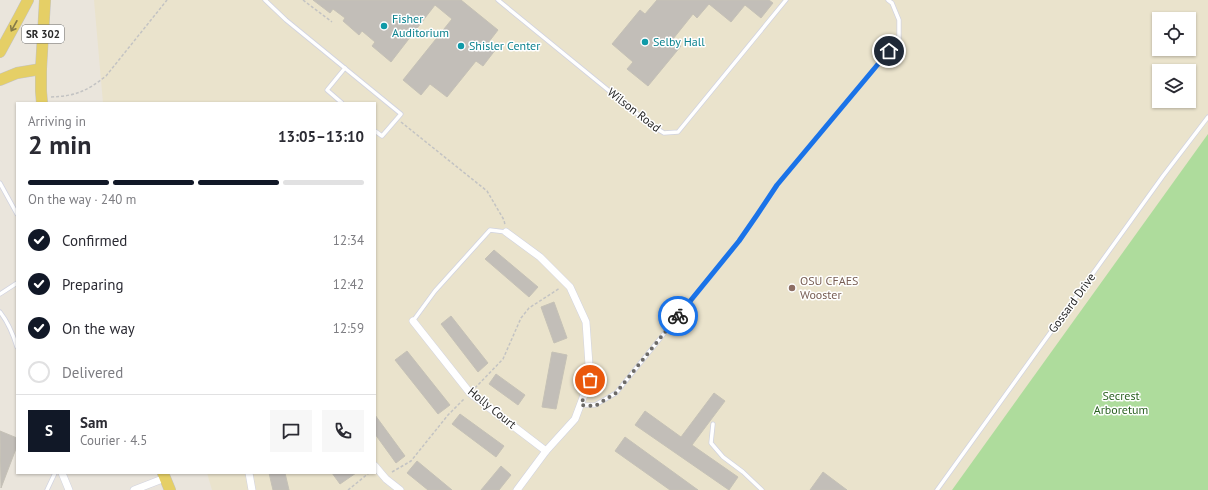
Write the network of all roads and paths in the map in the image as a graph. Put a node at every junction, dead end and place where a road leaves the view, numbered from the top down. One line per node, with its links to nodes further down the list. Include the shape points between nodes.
1 (28, 0): 10 (main road, one-way to 10)
2 (45, 0): 12 (main road, SR 302)
3 (167, 0): 14 (path, via 100,81 80,93)
4 (266, 0): 11 (lane, via 286,20)
5 (303, 0): 9 (path)
6 (498, 0): 7 (lane, Wilson Road, via 664,133 678,132)
7 (786, 0)
8 (888, 0): 29 (lane, via 899,20 899,39 777,185 739,241 616,393 595,406)
9 (332, 22)
10 (0, 52)
11 (345, 68): 15 (lane, via 326,90); 17 (lane, via 401,114)
12 (41, 69): 13 (main road, via 17,73); 14 (main road)
13 (0, 80)
14 (42, 100)
15 (341, 102)
16 (1208, 117): 45 (lane, Gossard Drive, via 1162,176)
17 (397, 118): 18 (lane, via 382,136); 21 (path, via 487,191 504,220)
18 (376, 132)
19 (0, 183): 20 (lane)
20 (16, 212)
21 (506, 232): 25 (lane, via 490,230 435,291); 29 (street, via 540,257 570,287 586,322 590,380)
22 (16, 284): 23 (lane)
23 (0, 294)
24 (0, 312): 27 (lane)
25 (413, 321): 31 (street, Holly Court, via 470,393)
26 (16, 329): 27 (lane)
27 (12, 331): 28 (lane)
28 (16, 345)
29 (581, 405): 31 (street, via 575,419)
30 (713, 424): 44 (lane, via 711,443 723,457)
31 (546, 451): 43 (street)
32 (376, 467): 42 (street)
33 (55, 474): 37 (lane)
34 (62, 474): 38 (street)
35 (249, 474): 41 (street)
36 (164, 475): 39 (street); 40 (main road)
37 (47, 490)
38 (69, 490)
39 (134, 490)
40 (170, 490)
41 (252, 490)
42 (400, 490)
43 (518, 490)
44 (762, 490)
45 (937, 490)

